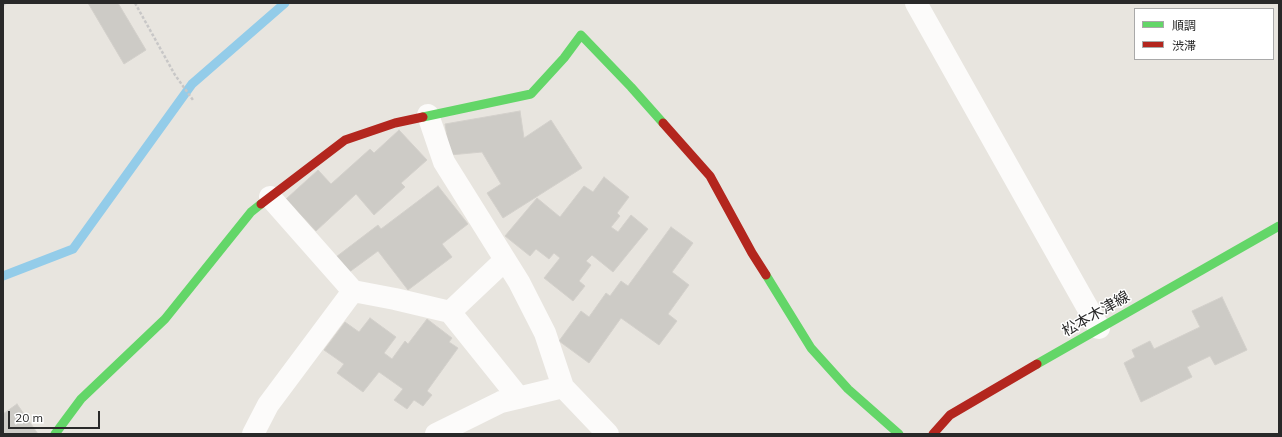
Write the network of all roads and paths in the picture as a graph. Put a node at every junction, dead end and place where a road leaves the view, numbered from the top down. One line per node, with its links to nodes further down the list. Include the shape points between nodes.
1 (135, 3): 3 (path, via 175,75)
2 (916, 3): 10 (street)
3 (193, 100)
4 (428, 115): 5 (street, via 345,140); 7 (street, via 444,162); 17 (street, via 531,94 581,35 710,176 752,253 811,348 848,389)
5 (270, 197): 8 (street); 13 (street, via 251,212 166,319 81,399)
6 (1279, 226): 10 (street, 松本木津線)
7 (505, 260): 9 (street); 11 (street, via 545,333)
8 (353, 291): 9 (street); 14 (street, via 268,405)
9 (450, 312): 12 (street)
10 (1099, 328): 18 (street, 松本木津線, via 950,415)
11 (563, 387): 12 (street); 16 (street)
12 (519, 398): 15 (street, via 501,402)
13 (55, 434)
14 (253, 434)
15 (436, 434)
16 (608, 434)
17 (899, 434)
18 (933, 434)

